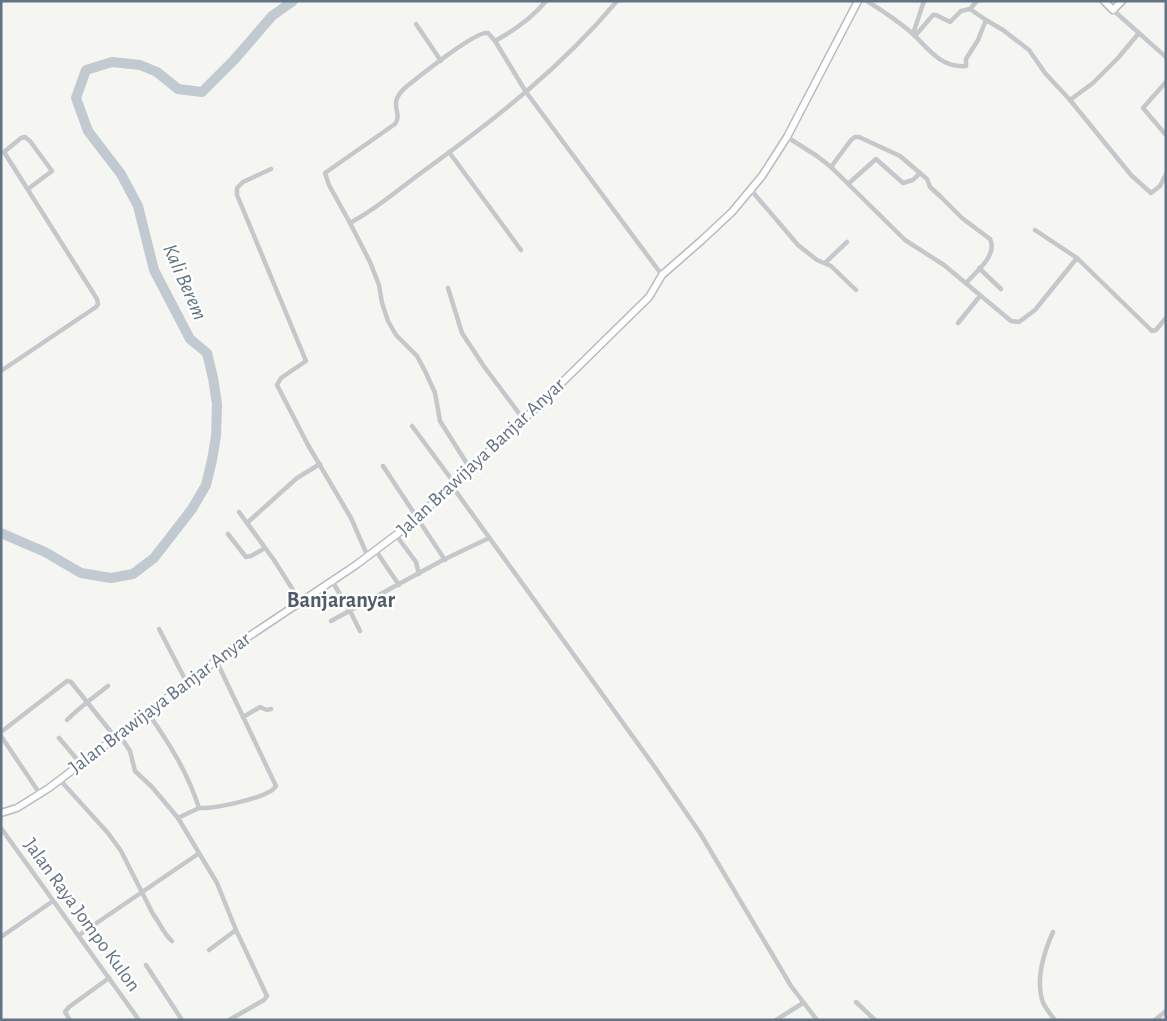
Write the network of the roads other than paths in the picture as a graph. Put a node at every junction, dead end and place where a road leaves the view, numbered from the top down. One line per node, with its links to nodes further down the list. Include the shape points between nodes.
1 (546, 1): 15 (street, via 533,16)
2 (617, 1): 19 (street, via 582,41)
3 (858, 1): 22 (street, Jalan Brawijaya Banjar Anyar)
4 (868, 1): 14 (street)
5 (924, 1): 14 (street)
6 (977, 1): 9 (street)
7 (1104, 1): 10 (street)
8 (1122, 1): 10 (street)
9 (970, 9): 11 (street); 14 (street, via 961,11 950,22 935,14)
10 (1113, 10): 13 (street)
11 (986, 20): 14 (street, via 966,59 966,66 944,62); 20 (street, via 1029,50)
12 (416, 24): 17 (street)
13 (1139, 33): 16 (street); 20 (street, via 1093,83)
14 (914, 35)
15 (495, 40): 17 (street, via 482,32); 19 (street)
16 (1166, 57)
17 (441, 60): 32 (street, via 398,94 395,100 398,120 395,124 325,174)
18 (1166, 82): 21 (street, via 1143,108)
19 (526, 92): 23 (street); 39 (street)
20 (1070, 100): 28 (street, via 1146,190 1155,191)
21 (1166, 136)
22 (787, 137): 25 (street); 31 (street, Jalan Brawijaya Banjar Anyar)
23 (449, 152): 32 (street); 35 (street)
24 (3, 153): 30 (street); 30 (street, via 25,137 52,170)
25 (830, 167): 27 (street, via 851,140 859,137 893,151); 29 (street)
26 (270, 169): 50 (street, via 243,182 237,192 306,361 281,378 277,385)
27 (920, 173): 29 (street, via 913,180 903,182 876,159); 38 (street, via 962,218 990,239 992,247 987,260)
28 (1166, 174)
29 (848, 184): 40 (street, via 905,240 944,264)
30 (28, 189): 47 (street, via 98,304)
31 (751, 190): 37 (street, via 798,245); 39 (street, Jalan Brawijaya Banjar Anyar, via 738,206)
32 (350, 224): 52 (street, via 379,285 388,321 396,335 417,356 435,393 440,422)
33 (1035, 230): 36 (street)
34 (848, 242): 37 (street)
35 (521, 250)
36 (1077, 258): 44 (street, via 1036,310 1019,322 1011,321); 45 (street, via 1152,331)
37 (825, 263): 43 (street)
38 (979, 268): 40 (street); 42 (street)
39 (662, 275): 48 (street, Jalan Brawijaya Banjar Anyar, via 649,298)
40 (966, 283): 44 (street)
41 (448, 288): 48 (street, via 462,333)
42 (1001, 289)
43 (856, 290)
44 (980, 296): 46 (street)
45 (1165, 319)
46 (958, 323)
47 (1, 371)
48 (524, 420): 52 (street, Jalan Brawijaya Banjar Anyar)
49 (412, 426): 53 (street)
50 (320, 464): 56 (street, via 297,478); 62 (street, via 351,518)
51 (383, 466): 55 (street)
52 (471, 470): 53 (street, Jalan Brawijaya Banjar Anyar)
53 (454, 485): 55 (street, Jalan Brawijaya Banjar Anyar); 59 (street)
54 (239, 512): 56 (street)
55 (416, 519): 58 (street, Jalan Brawijaya Banjar Anyar); 63 (street)
56 (247, 523): 60 (street)
57 (228, 534): 60 (street, via 246,557)
58 (396, 535): 61 (street, Jalan Brawijaya Banjar Anyar); 64 (street, via 416,562)
59 (490, 538): 63 (street); 102 (street, via 700,833)
60 (265, 548): 67 (street)
61 (376, 551): 62 (street, Jalan Brawijaya Banjar Anyar); 66 (street)
62 (368, 557): 65 (street, Jalan Brawijaya Banjar Anyar)
63 (445, 560): 64 (street)
64 (419, 574): 66 (street)
65 (332, 581): 67 (street, Jalan Brawijaya Banjar Anyar); 68 (street)
66 (398, 585): 68 (street)
67 (300, 601): 72 (street, Jalan Brawijaya Banjar Anyar)
68 (350, 611): 69 (street); 71 (street)
69 (331, 621)
70 (159, 629): 73 (street)
71 (360, 632)
72 (216, 660): 73 (street, Jalan Brawijaya Banjar Anyar); 78 (street)
73 (187, 683): 77 (street, Jalan Brawijaya Banjar Anyar)
74 (108, 686): 75 (street)
75 (88, 702): 79 (street); 80 (street, via 67,681); 81 (street)
76 (270, 709): 78 (street, via 260,707)
77 (148, 712): 81 (street, Jalan Brawijaya Banjar Anyar); 86 (street, via 184,770)
78 (243, 716): 86 (street, via 275,783 275,790 234,804)
79 (67, 720)
80 (1, 734): 85 (street)
81 (117, 735): 83 (street, Jalan Brawijaya Banjar Anyar); 88 (street, via 130,751 135,771)
82 (59, 738): 83 (street)
83 (81, 764): 84 (street, Jalan Brawijaya Banjar Anyar)
84 (60, 780): 85 (street, Jalan Brawijaya Banjar Anyar); 91 (street, via 108,833)
85 (40, 794): 87 (street, Jalan Brawijaya Banjar Anyar, via 17,808)
86 (198, 808): 88 (street)
87 (1, 813)
88 (178, 818): 90 (street)
89 (1, 828): 92 (street, Jalan Raya Jompo Kulon)
90 (198, 854): 91 (street); 93 (street, via 217,883)
91 (142, 892): 95 (street); 97 (street)
92 (53, 901): 95 (street, Jalan Raya Jompo Kulon); 96 (street)
93 (236, 930): 98 (street); 107 (street, via 267,996)
94 (1053, 932): 111 (street, via 1042,966 1041,991 1042,1001)
95 (78, 935): 100 (street, Jalan Raya Jompo Kulon)
96 (1, 937)
97 (172, 941)
98 (209, 950)
99 (146, 965): 106 (street)
100 (109, 978): 104 (street, Jalan Raya Jompo Kulon); 105 (street, via 69,1007 65,1012)
101 (856, 1002): 110 (street)
102 (803, 1003): 108 (street); 109 (street)
103 (1166, 1011): 112 (street)
104 (136, 1019)
105 (70, 1020)
106 (182, 1020)
107 (230, 1020)
108 (776, 1020)
109 (817, 1020)
110 (875, 1020)
111 (1055, 1020)
112 (1155, 1020)

